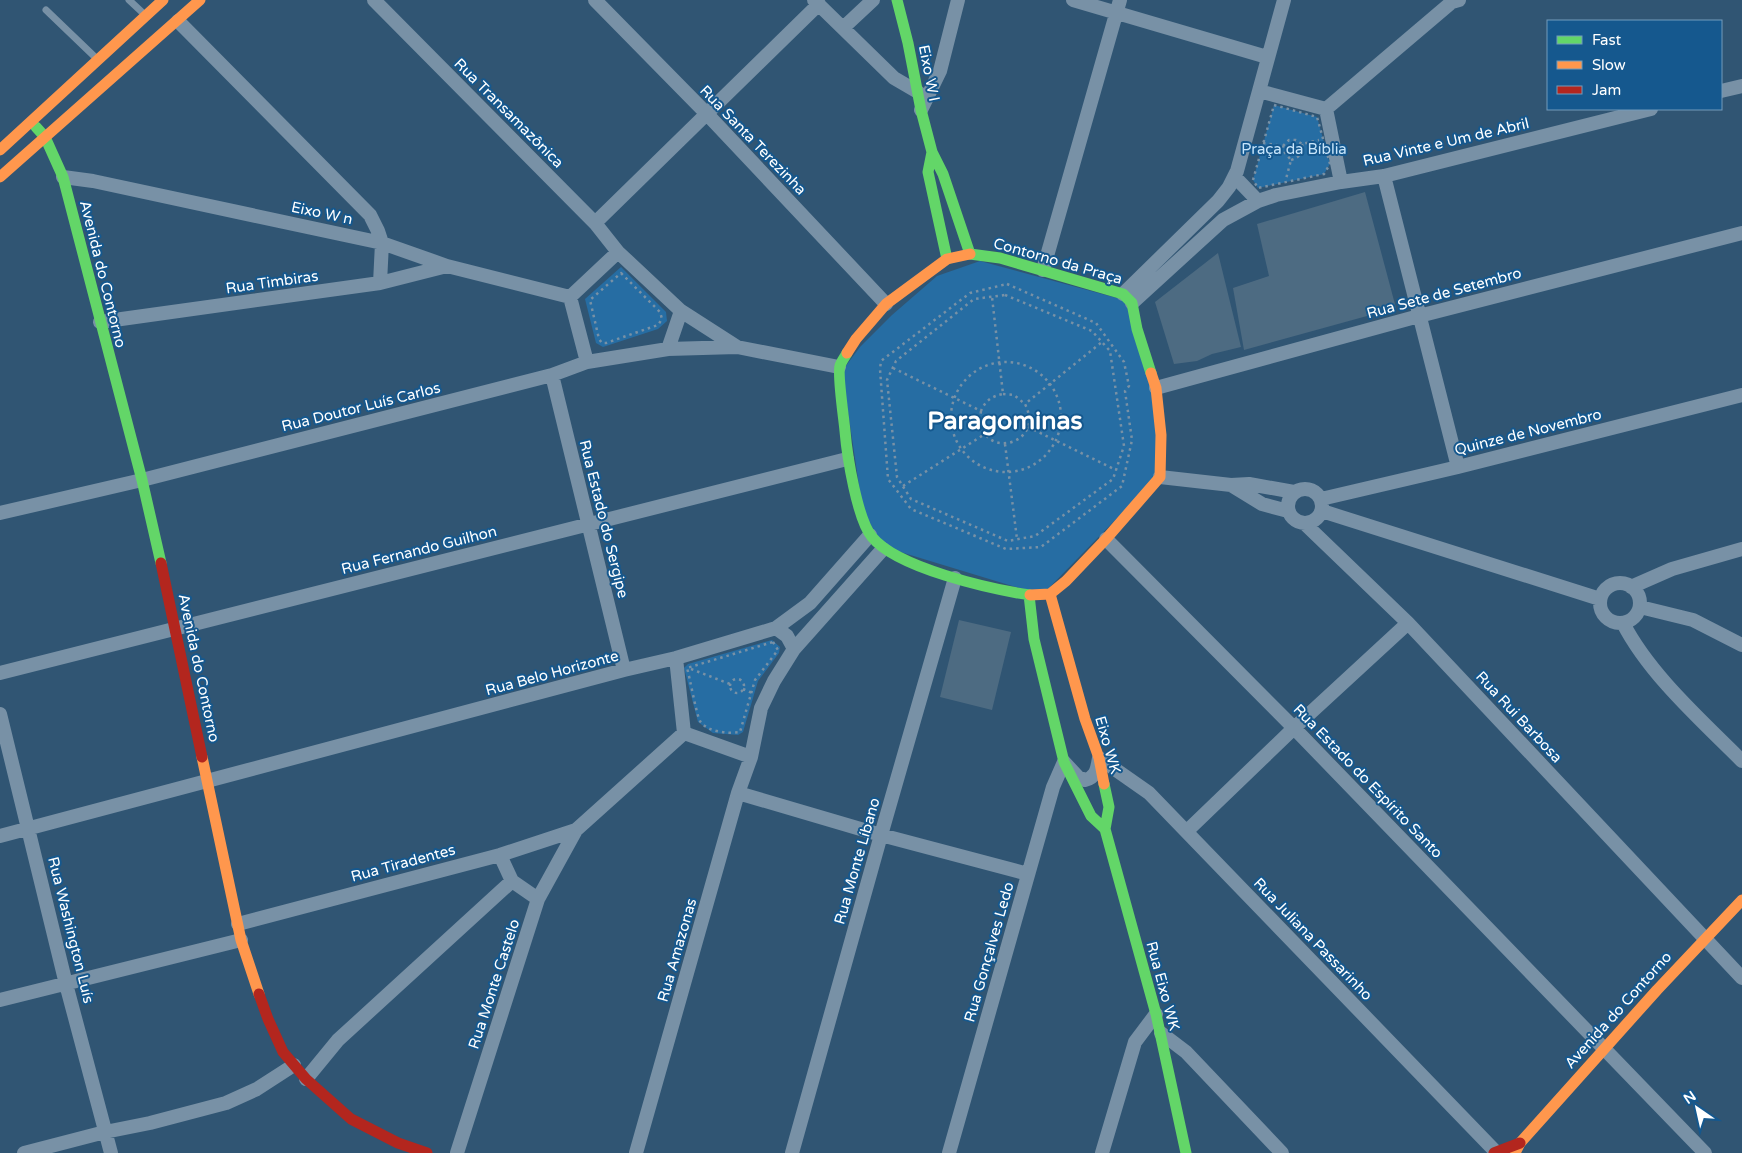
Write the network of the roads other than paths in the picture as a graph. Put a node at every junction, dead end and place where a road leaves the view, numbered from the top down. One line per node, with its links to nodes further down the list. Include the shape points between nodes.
1 (129, 0): 15 (lane)
2 (162, 0): 15 (street)
3 (200, 0): 16 (street)
4 (374, 0): 38 (street, Rua Transamazônica)
5 (594, 0): 27 (street, Rua Santa Terezinha)
6 (873, 0): 17 (street)
7 (897, 0): 23 (street, Eixo W l)
8 (958, 0): 25 (street, via 940,71)
9 (1073, 0): 13 (street)
10 (1284, 0): 18 (street)
11 (1454, 1): 24 (street)
12 (816, 2): 17 (street); 27 (street)
13 (1118, 6): 18 (street); 45 (street)
14 (46, 10): 19 (lane)
15 (146, 16): 19 (street)
16 (178, 21): 29 (street); 40 (street, via 370,215)
17 (843, 28): 23 (street, via 894,78)
18 (1268, 57): 21 (street)
19 (98, 60): 28 (street)
20 (1742, 86): 22 (street)
21 (1259, 91): 24 (street); 34 (street)
22 (1722, 91)
23 (918, 92): 25 (street, Eixo W l)
24 (1326, 108): 36 (street)
25 (921, 110): 31 (street, Eixo W l)
26 (1646, 110): 32 (street, Rua Vinte e Um de Abril)
27 (706, 113): 38 (street); 49 (street, Rua Santa Terezinha)
28 (32, 121): 29 (street, Avenida do Contorno); 30 (street)
29 (45, 137): 33 (street, Avenida do Contorno); 35 (street)
30 (0, 150)
31 (932, 152): 42 (street, Eixo W l, via 944,174); 43 (street, Eixo W l, via 929,180)
32 (1384, 176): 36 (street, Rua Vinte e Um de Abril); 51 (street)
33 (63, 177): 40 (street, Eixo W n); 52 (street, Avenida do Contorno)
34 (1235, 177): 37 (street); 48 (street, via 1218,201)
35 (0, 178)
36 (1341, 182): 37 (street, Rua Vinte e Um de Abril, via 1276,195)
37 (1258, 202): 48 (street, Rua Vinte e Um de Abril, via 1223,220)
38 (595, 223): 41 (street, Rua Transamazônica)
39 (1742, 233): 51 (street, Rua Sete de Setembro)
40 (382, 243): 44 (street, Eixo W n); 46 (street)
41 (618, 252): 47 (street); 50 (street, Rua Transamazônica)
42 (970, 254): 43 (street, Contorno da Praça); 45 (street, Contorno da Praça, via 1000,258)
43 (947, 259): 49 (street, Contorno da Praça)
44 (446, 266): 46 (street, Rua Timbiras); 47 (street, Eixo W n)
45 (1043, 270): 48 (street, Contorno da Praça)
46 (380, 283): 52 (street, Rua Timbiras)
47 (570, 297): 55 (street)
48 (1127, 298): 58 (street, Contorno da Praça)
49 (886, 304): 56 (street, Contorno da Praça, via 856,339)
50 (681, 311): 53 (street, Rua Transamazônica); 54 (street)
51 (1419, 316): 58 (street, Rua Sete de Setembro); 61 (street)
52 (100, 322): 63 (street, Avenida do Contorno)
53 (737, 347): 54 (street, Rua Doutor Luís Carlos); 56 (street)
54 (668, 348): 55 (street, Rua Doutor Luís Carlos)
55 (587, 362): 57 (street, Rua Doutor Luís Carlos)
56 (839, 367): 60 (street)
57 (552, 375): 63 (street, Rua Doutor Luís Carlos); 70 (street, Rua Estado do Sergipe)
58 (1156, 388): 62 (street, Contorno da Praça, via 1161,435)
59 (1742, 395): 61 (street, Quinze de Novembro)
60 (847, 459): 70 (street, Rua Fernando Guilhon); 71 (street)
61 (1458, 467): 66 (street, Quinze de Novembro)
62 (1160, 477): 64 (street); 72 (street)
63 (142, 480): 68 (street, Rua Doutor Luís Carlos); 83 (street, Avenida do Contorno)
64 (1231, 485): 65 (street, via 1249,484); 67 (street, via 1262,504)
65 (1294, 492): 66 (street, via 1304,488 1314,491); 67 (street, via 1288,500)
66 (1322, 505): 69 (street, via 1318,517); 79 (street)
67 (1288, 511): 69 (street, via 1294,520)
68 (0, 513)
69 (1304, 523): 81 (street, Rua Rui Barbosa)
70 (588, 525): 83 (street, Rua Fernando Guilhon); 88 (street, Rua Estado do Sergipe)
71 (870, 535): 73 (street); 84 (street, Rua Belo Horizonte, via 810,603)
72 (1106, 539): 77 (street); 91 (street, Rua Estado do Espírito Santo)
73 (883, 549): 75 (street, via 910,563); 86 (street, Rua Amazonas)
74 (1742, 549): 76 (street, via 1672,569)
75 (955, 578): 78 (street); 103 (street, Rua Monte Líbano)
76 (1631, 587): 79 (street, via 1624,584 1609,586); 80 (street, via 1637,592)
77 (1050, 594): 78 (street); 94 (street, Eixo WK)
78 (1030, 595): 96 (street, via 1034,639)
79 (1600, 599): 82 (street, via 1600,607 1608,620)
80 (1640, 607): 82 (street, via 1631,620); 85 (street, via 1693,620)
81 (1408, 623): 91 (street); 111 (street, Rua Rui Barbosa)
82 (1624, 623): 95 (street, via 1633,642 1652,666)
83 (175, 628): 89 (street, Rua Fernando Guilhon); 97 (street, Avenida do Contorno)
84 (776, 628): 86 (street, via 787,636); 87 (street, Rua Belo Horizonte)
85 (1742, 646)
86 (794, 649): 93 (street, Rua Amazonas, via 761,708)
87 (676, 658): 88 (street, Rua Belo Horizonte); 92 (street)
88 (624, 670): 97 (street, Rua Belo Horizonte)
89 (0, 673)
90 (0, 714): 99 (street, Rua Washington Luís)
91 (1294, 728): 102 (street); 118 (street, Rua Estado do Espírito Santo)
92 (684, 733): 93 (street); 101 (street)
93 (751, 757): 98 (street, Rua Amazonas)
94 (1099, 758): 96 (street, via 1096,772 1085,780); 100 (street, Eixo WK, via 1109,808); 102 (street, Rua Juliana Passarinho, via 1149,793)
95 (1742, 761)
96 (1064, 762): 100 (street, via 1091,816); 106 (street, Rua Gonçalves Ledo, via 1053,787)
97 (208, 781): 99 (street, Rua Belo Horizonte); 110 (street, Avenida do Contorno)
98 (738, 793): 103 (street); 128 (street, Rua Amazonas)
99 (29, 828): 104 (street, Rua Belo Horizonte); 114 (street, Rua Washington Luís)
100 (1105, 829): 116 (street, Rua Eixo WK)
101 (576, 830): 105 (street, Rua Tiradentes); 108 (street, Rua Monte Castelo)
102 (1187, 831): 123 (street, Rua Juliana Passarinho)
103 (881, 835): 106 (street); 129 (street, Rua Monte Líbano)
104 (0, 836)
105 (500, 855): 107 (street); 110 (street, Rua Tiradentes)
106 (1028, 874): 130 (street, Rua Gonçalves Ledo)
107 (512, 881): 108 (street); 120 (street, via 338,1040)
108 (538, 899): 127 (street, Rua Monte Castelo)
109 (1742, 900): 111 (street, Avenida do Contorno)
110 (238, 924): 112 (street, Avenida do Contorno)
111 (1704, 939): 113 (street, Rua Rui Barbosa); 118 (street, Avenida do Contorno)
112 (240, 940): 114 (street); 119 (street, Avenida do Contorno, via 268,1019 283,1052)
113 (1742, 978)
114 (66, 984): 115 (street); 121 (street, Rua Washington Luís)
115 (0, 1000)
116 (1156, 1014): 117 (street, Rua Eixo WK); 131 (street, via 1135,1042)
117 (1161, 1033): 132 (street, Rua Eixo WK); 133 (street, via 1186,1052)
118 (1604, 1049): 122 (street, Avenida do Contorno); 134 (street, Rua Estado do Espírito Santo)
119 (294, 1065): 120 (street, Avenida do Contorno); 121 (street, via 226,1103 150,1124)
120 (306, 1079): 126 (street, Avenida do Contorno, via 351,1119 398,1143)
121 (105, 1132): 124 (street); 125 (street, Rua Washington Luís)
122 (1517, 1148): 123 (street, Avenida do Contorno)
123 (1495, 1152)
124 (24, 1153)
125 (111, 1153)
126 (427, 1153)
127 (457, 1153)
128 (636, 1153)
129 (792, 1153)
130 (949, 1153)
131 (1102, 1153)
132 (1186, 1153)
133 (1282, 1153)
134 (1705, 1153)

